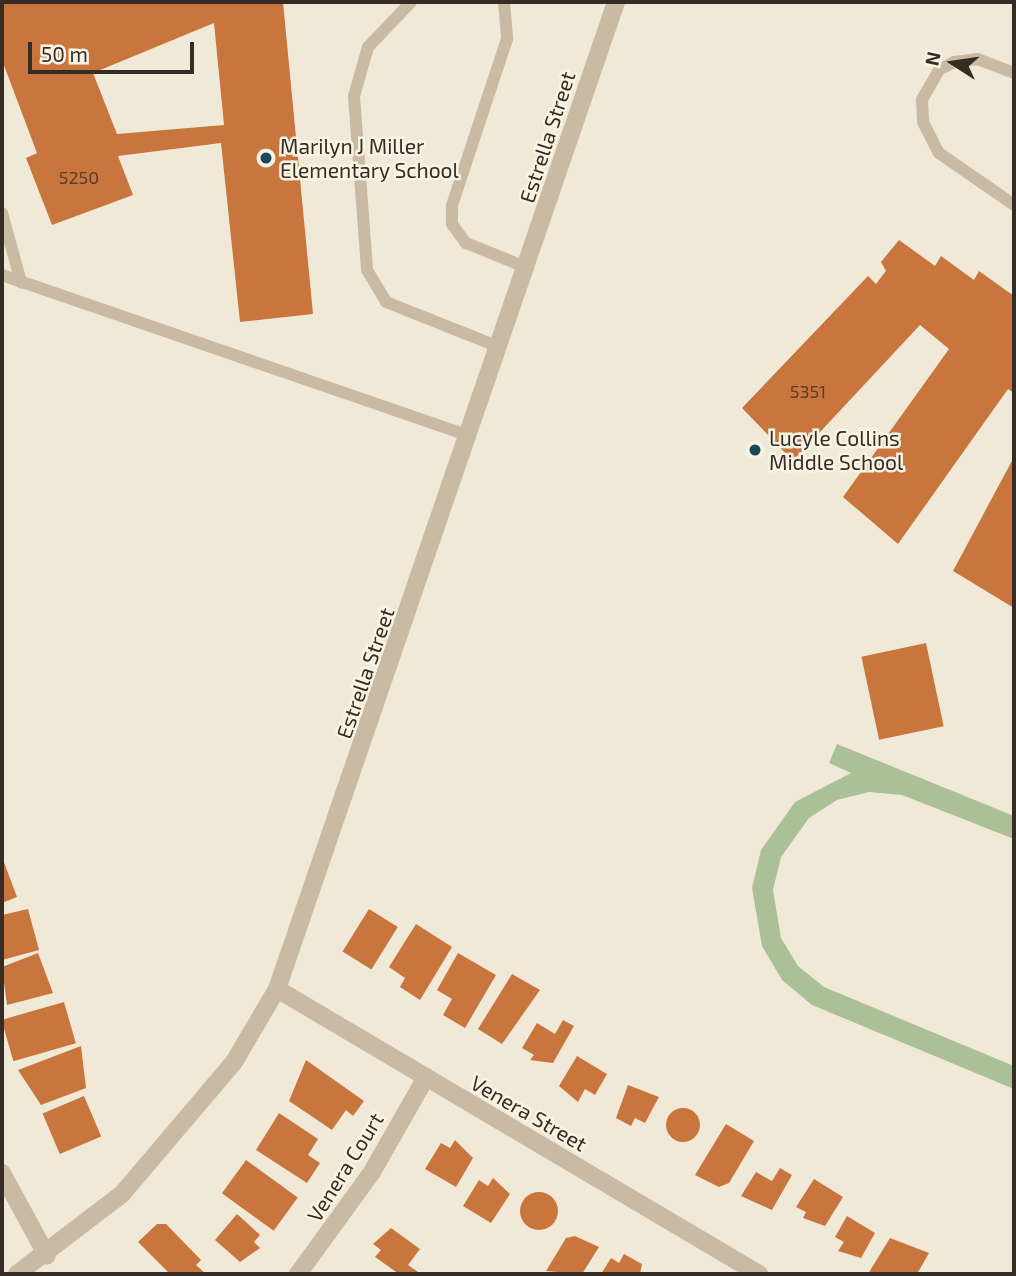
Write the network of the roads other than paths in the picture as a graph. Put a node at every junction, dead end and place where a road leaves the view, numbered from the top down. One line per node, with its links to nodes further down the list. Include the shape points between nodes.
1 (411, 2): 10 (lane, via 381,26 356,84 367,270 386,302)
2 (504, 2): 7 (lane, via 507,39 452,205 452,224 467,243)
3 (616, 2): 7 (street, Estrella Street)
4 (1014, 73): 5 (lane, via 978,59 954,61 939,70 922,100 923,122 939,153)
5 (1014, 205)
6 (2, 213): 9 (lane)
7 (527, 268): 10 (street, Estrella Street)
8 (2, 275): 9 (lane)
9 (21, 282): 11 (lane)
10 (499, 347): 11 (street, Estrella Street)
11 (470, 436): 12 (street, Estrella Street)
12 (277, 989): 13 (street, Venera Street); 15 (street, Estrella Street, via 234,1062 180,1129 122,1194)
13 (425, 1079): 17 (street, Venera Court, via 373,1172); 18 (street, Venera Street)
14 (2, 1172): 15 (street)
15 (47, 1256): 16 (street, Estrella Street)
16 (17, 1274)
17 (298, 1274)
18 (759, 1274)

